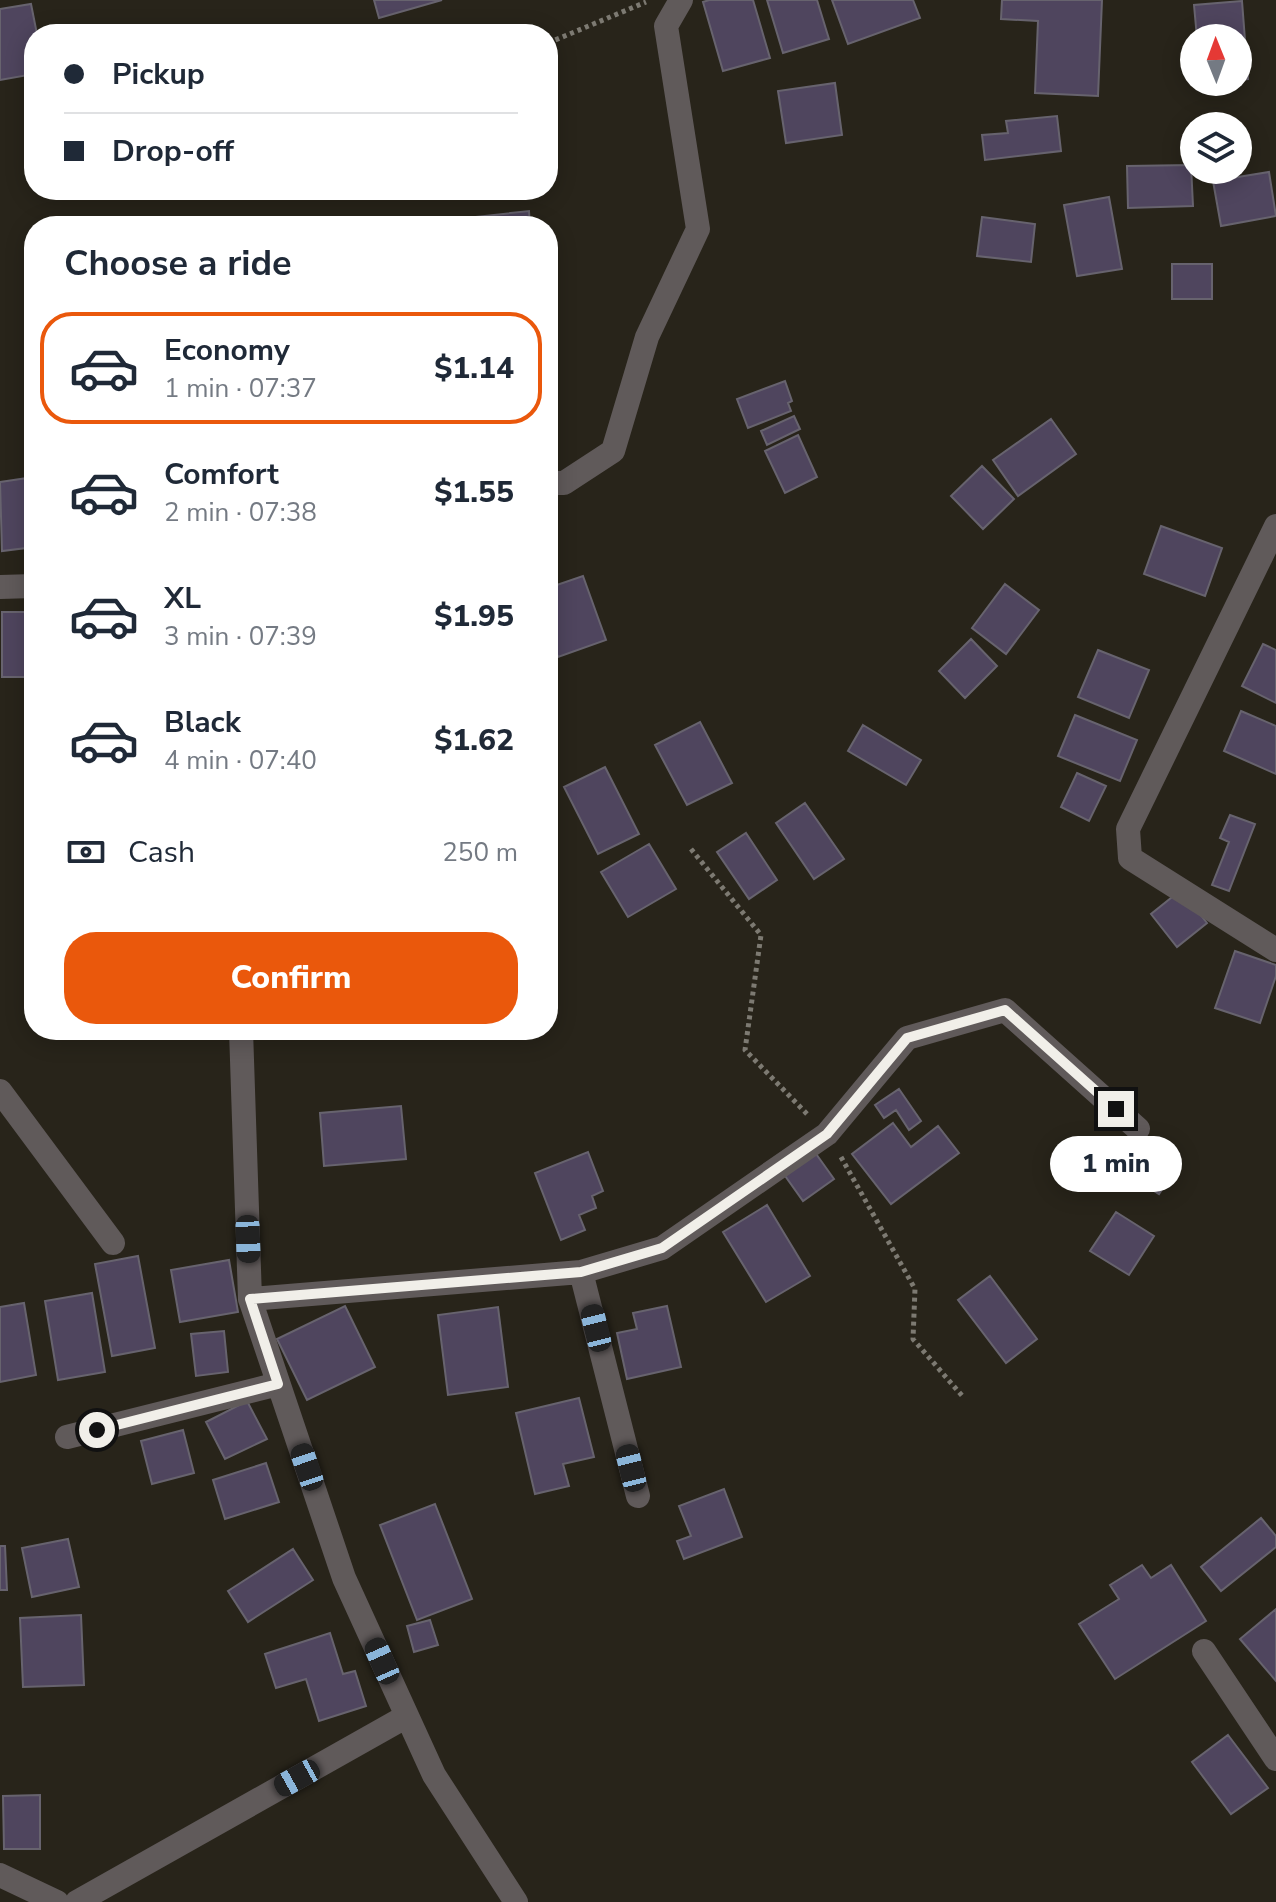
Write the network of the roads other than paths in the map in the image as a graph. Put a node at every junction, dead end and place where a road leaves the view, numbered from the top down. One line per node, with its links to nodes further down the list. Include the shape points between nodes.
1 (681, 0): 2 (street, via 666,26 698,229 647,337 613,451)
2 (558, 483)
3 (1276, 526): 6 (street, via 1128,829 1130,858)
4 (24, 586): 5 (street)
5 (0, 587)
6 (1276, 950)
7 (241, 1040): 12 (street)
8 (0, 1091): 10 (street)
9 (1138, 1129): 11 (street, via 1005,1010 907,1038 827,1134 662,1248)
10 (113, 1243)
11 (581, 1272): 12 (street); 15 (street)
12 (250, 1299): 13 (street)
13 (278, 1384): 14 (street); 17 (street, via 344,1578)
14 (67, 1437)
15 (638, 1496)
16 (1204, 1651): 18 (street)
17 (407, 1716): 21 (street); 22 (street, via 434,1775)
18 (1276, 1759)
19 (0, 1875): 20 (street)
20 (57, 1902)
21 (77, 1902)
22 (516, 1902)

